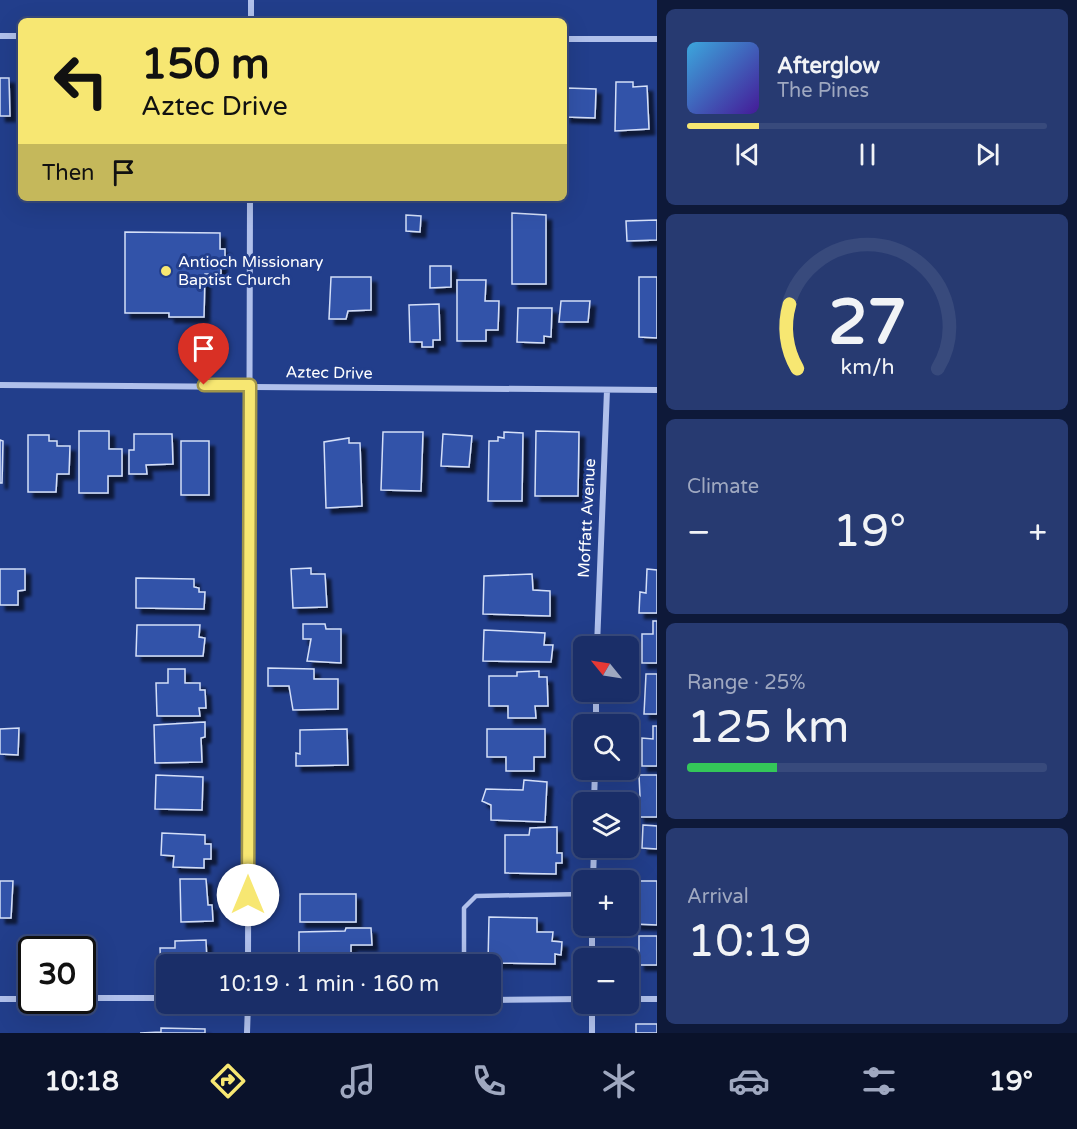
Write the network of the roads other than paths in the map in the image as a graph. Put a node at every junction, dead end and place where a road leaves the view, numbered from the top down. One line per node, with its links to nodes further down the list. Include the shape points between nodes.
1 (251, 0): 2 (street)
2 (251, 18)
3 (0, 36): 4 (street)
4 (18, 36)
5 (567, 39): 6 (street)
6 (657, 39)
7 (250, 201): 9 (street)
8 (0, 385): 9 (street, Aztec Drive)
9 (250, 385): 10 (street, Aztec Drive); 14 (street)
10 (607, 390): 11 (street, Aztec Drive); 12 (street, Moffatt Avenue)
11 (657, 390)
12 (597, 636)
13 (573, 894): 15 (lane, via 476,896 464,908)
14 (248, 954)
15 (464, 954)
16 (96, 998): 17 (street)
17 (156, 998)
18 (0, 999): 19 (street)
19 (18, 999)
20 (573, 999): 23 (street)
21 (639, 999): 22 (street)
22 (657, 999)
23 (501, 1000)
24 (248, 1014): 26 (street)
25 (592, 1014): 27 (street)
26 (248, 1033)
27 (592, 1033)

